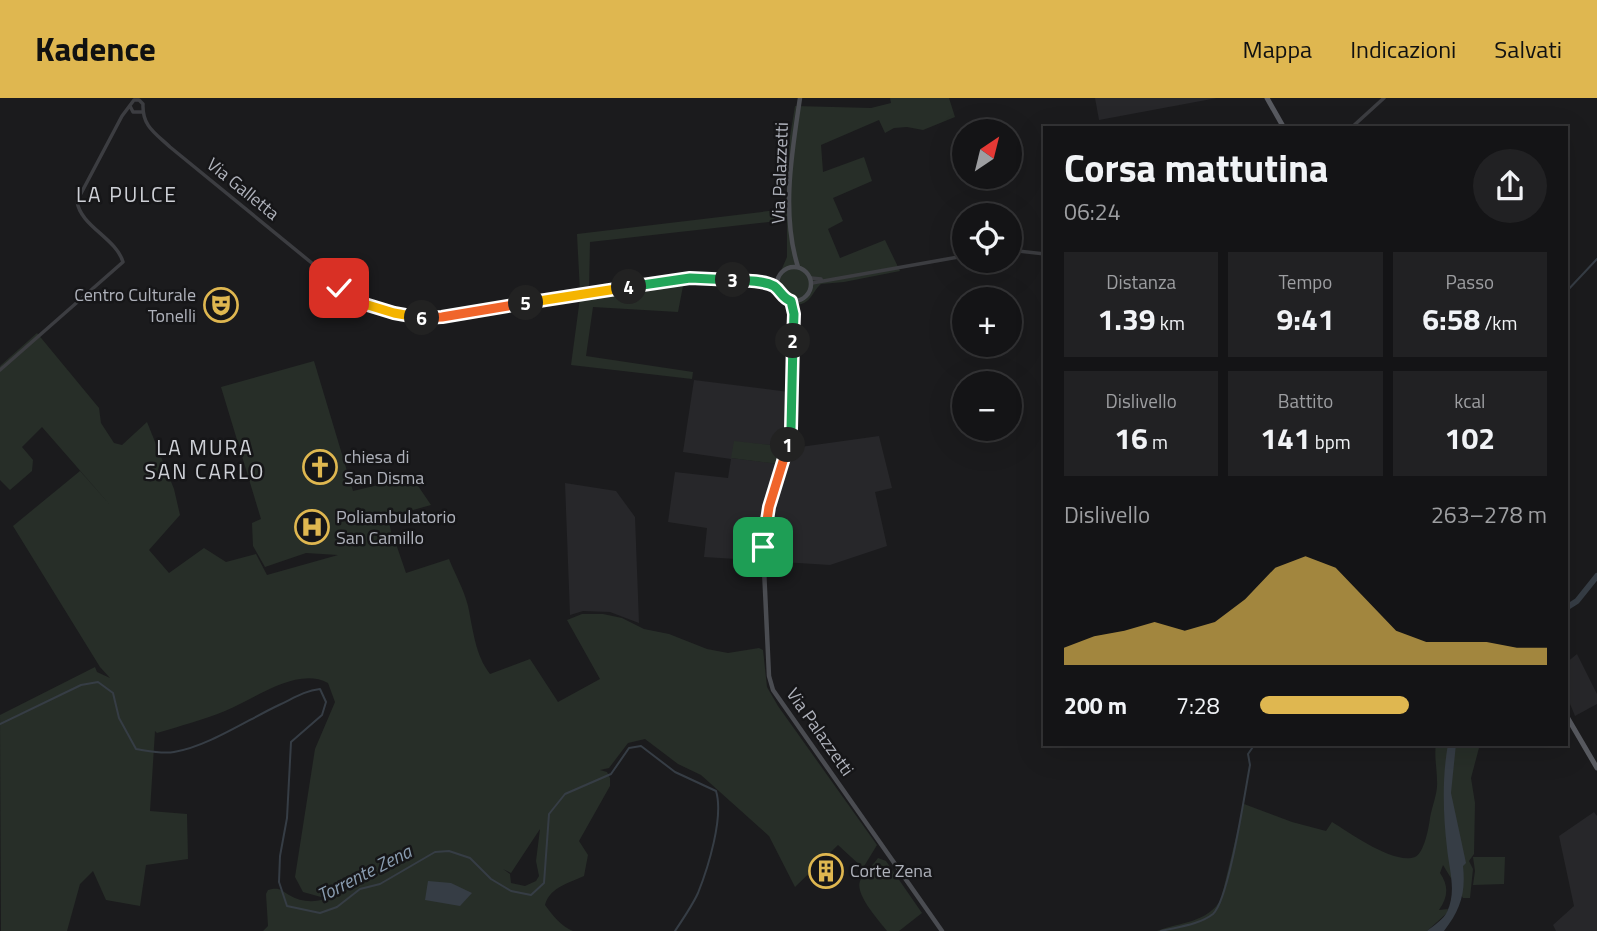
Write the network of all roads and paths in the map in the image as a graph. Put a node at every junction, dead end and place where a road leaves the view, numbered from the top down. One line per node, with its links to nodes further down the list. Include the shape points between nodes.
1 (800, 98): 11 (main road, Via Palazzetti, via 790,185)
2 (1267, 98): 9 (main road)
3 (1384, 98): 10 (street)
4 (136, 101): 5 (street); 6 (street); 7 (street)
5 (143, 110): 7 (street); 8 (street)
6 (124, 113): 7 (street); 30 (street, via 77,201 79,211 123,259 120,266)
7 (134, 113): 8 (street, Via Galletta)
8 (143, 117): 17 (street, Via Galletta, via 170,147)
9 (1283, 126)
10 (1353, 126)
11 (793, 250): 15 (main road, Via Palazzetti); 16 (main road, Via Palazzetti)
12 (1022, 251): 13 (street)
13 (1043, 254)
14 (952, 258): 18 (street)
15 (798, 267): 16 (main road); 18 (main road)
16 (787, 268): 19 (main road, Via Palazzetti)
17 (330, 278): 20 (street, Via Galletta); 23 (street, Via Galletta)
18 (811, 280): 25 (main road, Via Palazzetti, via 807,296)
19 (776, 281): 21 (street); 22 (main road)
20 (346, 284): 23 (street); 24 (street, via 357,285)
21 (768, 284): 22 (street); 28 (street, via 690,278 425,318)
22 (778, 288): 26 (main road)
23 (340, 289): 27 (street, via 343,302)
24 (361, 296): 27 (street); 28 (street)
25 (801, 300): 26 (main road); 29 (main road, Via Palazzetti)
26 (791, 301): 29 (main road, Via Palazzetti)
27 (358, 302): 28 (street)
28 (372, 306)
29 (794, 314): 33 (main road, Via Palazzetti, via 791,429 763,547 769,676 773,690)
30 (0, 370)
31 (1568, 718): 32 (main road)
32 (1597, 768)
33 (942, 931)

